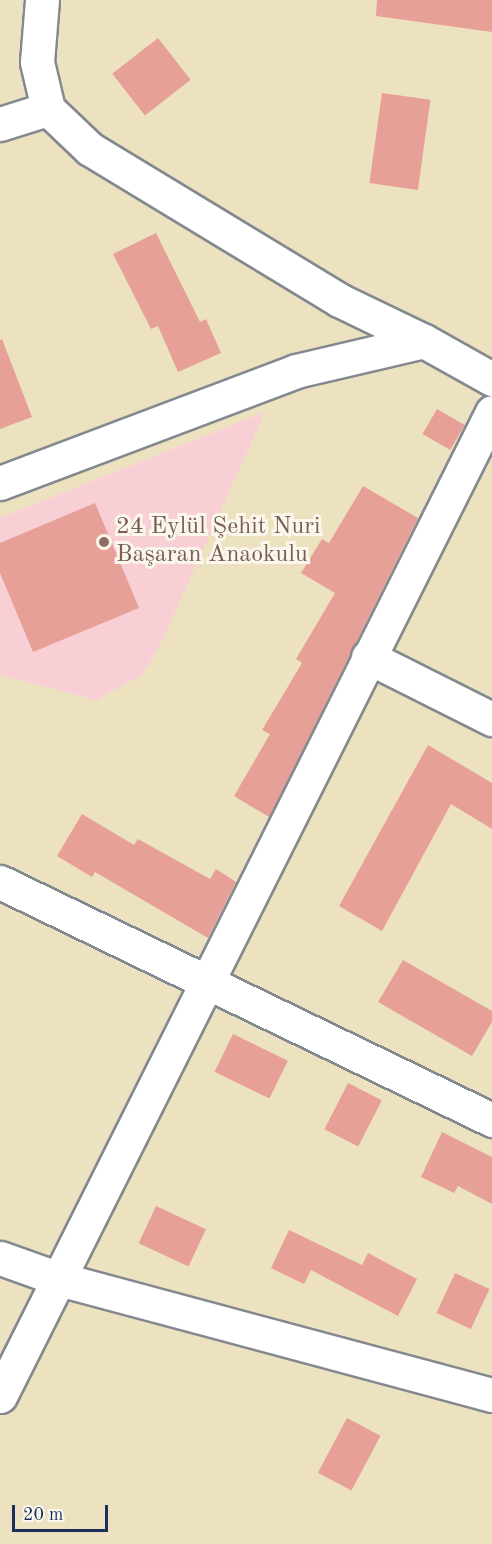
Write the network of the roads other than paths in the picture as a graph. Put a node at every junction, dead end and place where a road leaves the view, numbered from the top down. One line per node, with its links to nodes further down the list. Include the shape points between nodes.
1 (42, 0): 2 (street, via 37,62)
2 (48, 109): 3 (street); 4 (street, via 90,150 339,300)
3 (0, 124)
4 (424, 341): 5 (street); 7 (street, via 296,371)
5 (492, 380)
6 (492, 412): 8 (street)
7 (0, 483)
8 (368, 657): 9 (street); 11 (street)
9 (492, 718)
10 (0, 882): 11 (street)
11 (207, 980): 12 (street); 14 (street)
12 (492, 1120)
13 (0, 1258): 14 (street)
14 (59, 1279): 15 (street); 16 (street)
15 (492, 1395)
16 (0, 1396)

